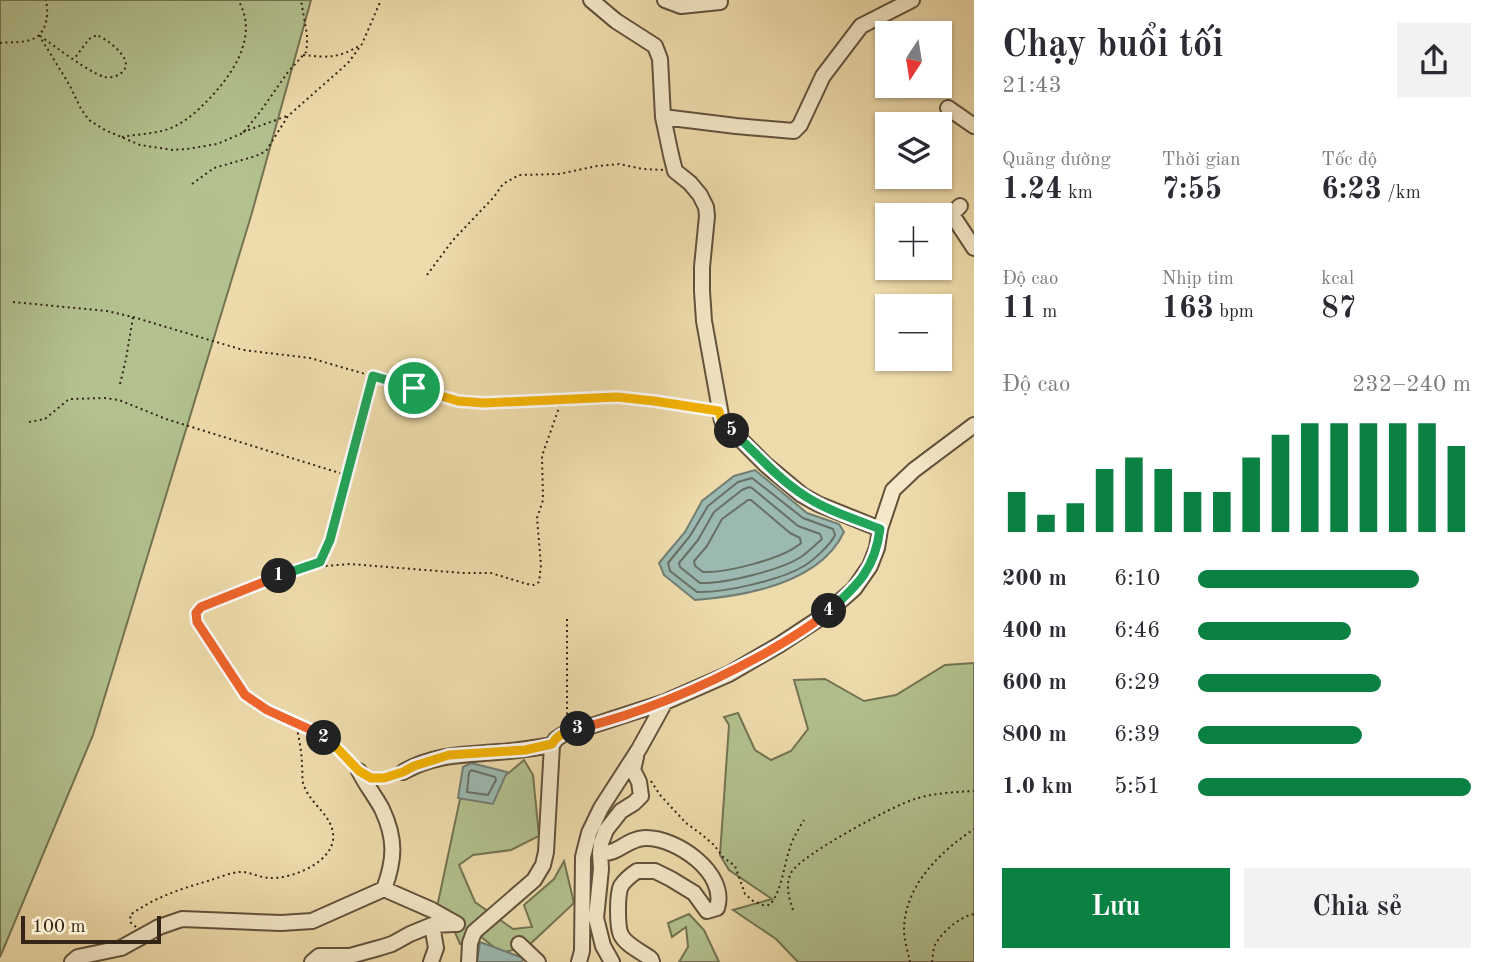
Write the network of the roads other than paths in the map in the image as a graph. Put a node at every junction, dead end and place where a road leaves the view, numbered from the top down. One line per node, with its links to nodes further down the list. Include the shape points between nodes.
1 (591, 0): 6 (street, via 655,46 660,59)
2 (665, 0): 4 (street, via 681,6)
3 (912, 0): 6 (street, via 862,26 823,76 794,131)
4 (720, 2)
5 (948, 108): 7 (street)
6 (663, 117): 11 (street, via 675,171 690,183 706,207 704,321 722,421 802,495)
7 (974, 126)
8 (960, 206): 9 (street, via 953,216)
9 (974, 248)
10 (974, 425): 11 (street, via 893,490)
11 (880, 529): 12 (street, via 870,566 854,589 823,616 729,674)
12 (665, 702): 13 (street, via 567,732); 14 (street)
13 (552, 744): 16 (street, via 449,755); 21 (street, via 543,865 534,880)
14 (639, 749): 17 (street, via 633,770 641,796 606,830); 28 (street, via 589,832 583,857)
15 (359, 771): 18 (street, via 383,811 394,852)
16 (403, 772)
17 (600, 853): 29 (street, via 596,918); 30 (street, via 609,854 642,838 668,841 694,857 716,885 717,908 707,911 694,893 655,871 637,871 628,878 620,889 620,934)
18 (384, 889): 19 (street); 23 (street, via 312,921 181,919 121,948)
19 (457, 924): 20 (street); 21 (street)
20 (432, 925): 24 (street, via 393,944 349,956 319,956); 25 (street, via 436,948)
21 (476, 930): 26 (street)
22 (519, 944): 27 (street)
23 (72, 962)
24 (312, 962)
25 (431, 962)
26 (469, 962)
27 (538, 962)
28 (579, 962)
29 (612, 962)
30 (652, 962)

